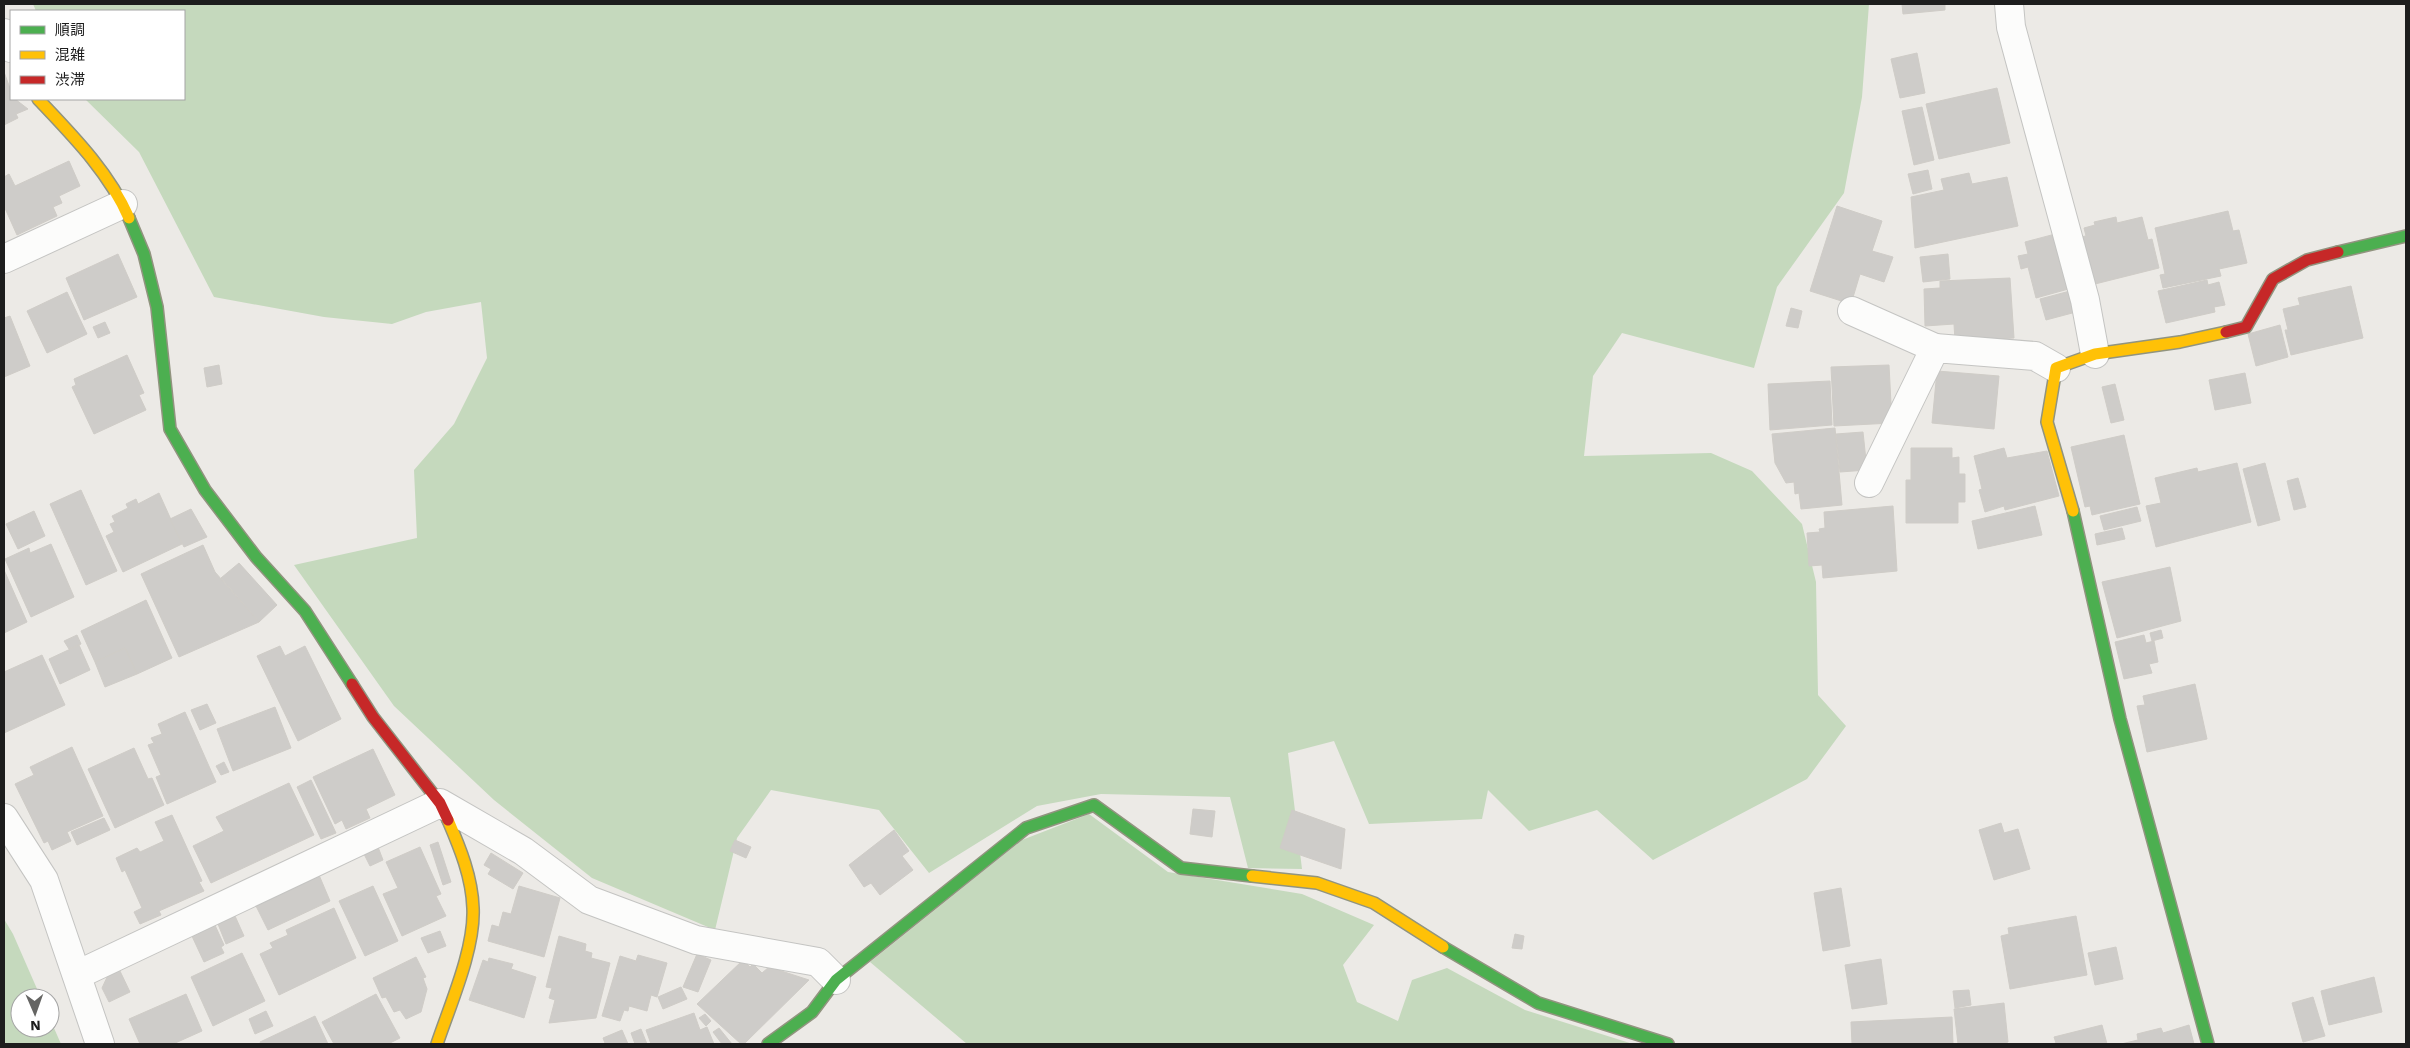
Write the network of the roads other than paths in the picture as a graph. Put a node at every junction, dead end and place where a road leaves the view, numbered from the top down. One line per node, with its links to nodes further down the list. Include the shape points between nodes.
1 (2009, 4): 10 (street, via 2011,26 2085,300)
2 (4, 33): 3 (street)
3 (10, 46)
4 (39, 100): 5 (street, via 87,151)
5 (122, 204): 7 (street); 13 (street, via 144,254 157,307 170,428 205,490 256,556 305,611 373,717)
6 (2406, 236): 10 (street, via 2307,260 2282,274 2274,279 2246,327 2180,342)
7 (4, 259)
8 (1852, 311): 9 (street)
9 (1935, 348): 11 (street, via 2035,356); 12 (street)
10 (2095, 354): 11 (street)
11 (2056, 368): 21 (street, via 2047,422 2069,492 2122,728)
12 (1869, 483)
13 (440, 803): 15 (street); 16 (street, via 523,851 588,900 696,940 818,962); 18 (street, via 463,855 473,908 469,944)
14 (4, 818): 15 (street, via 44,880)
15 (76, 975): 17 (street)
16 (836, 980): 19 (street, via 812,1012); 20 (street, via 1026,828 1094,805 1181,868 1317,883 1374,903 1538,1003)
17 (100, 1044)
18 (437, 1044)
19 (768, 1044)
20 (1668, 1044)
21 (2208, 1044)

